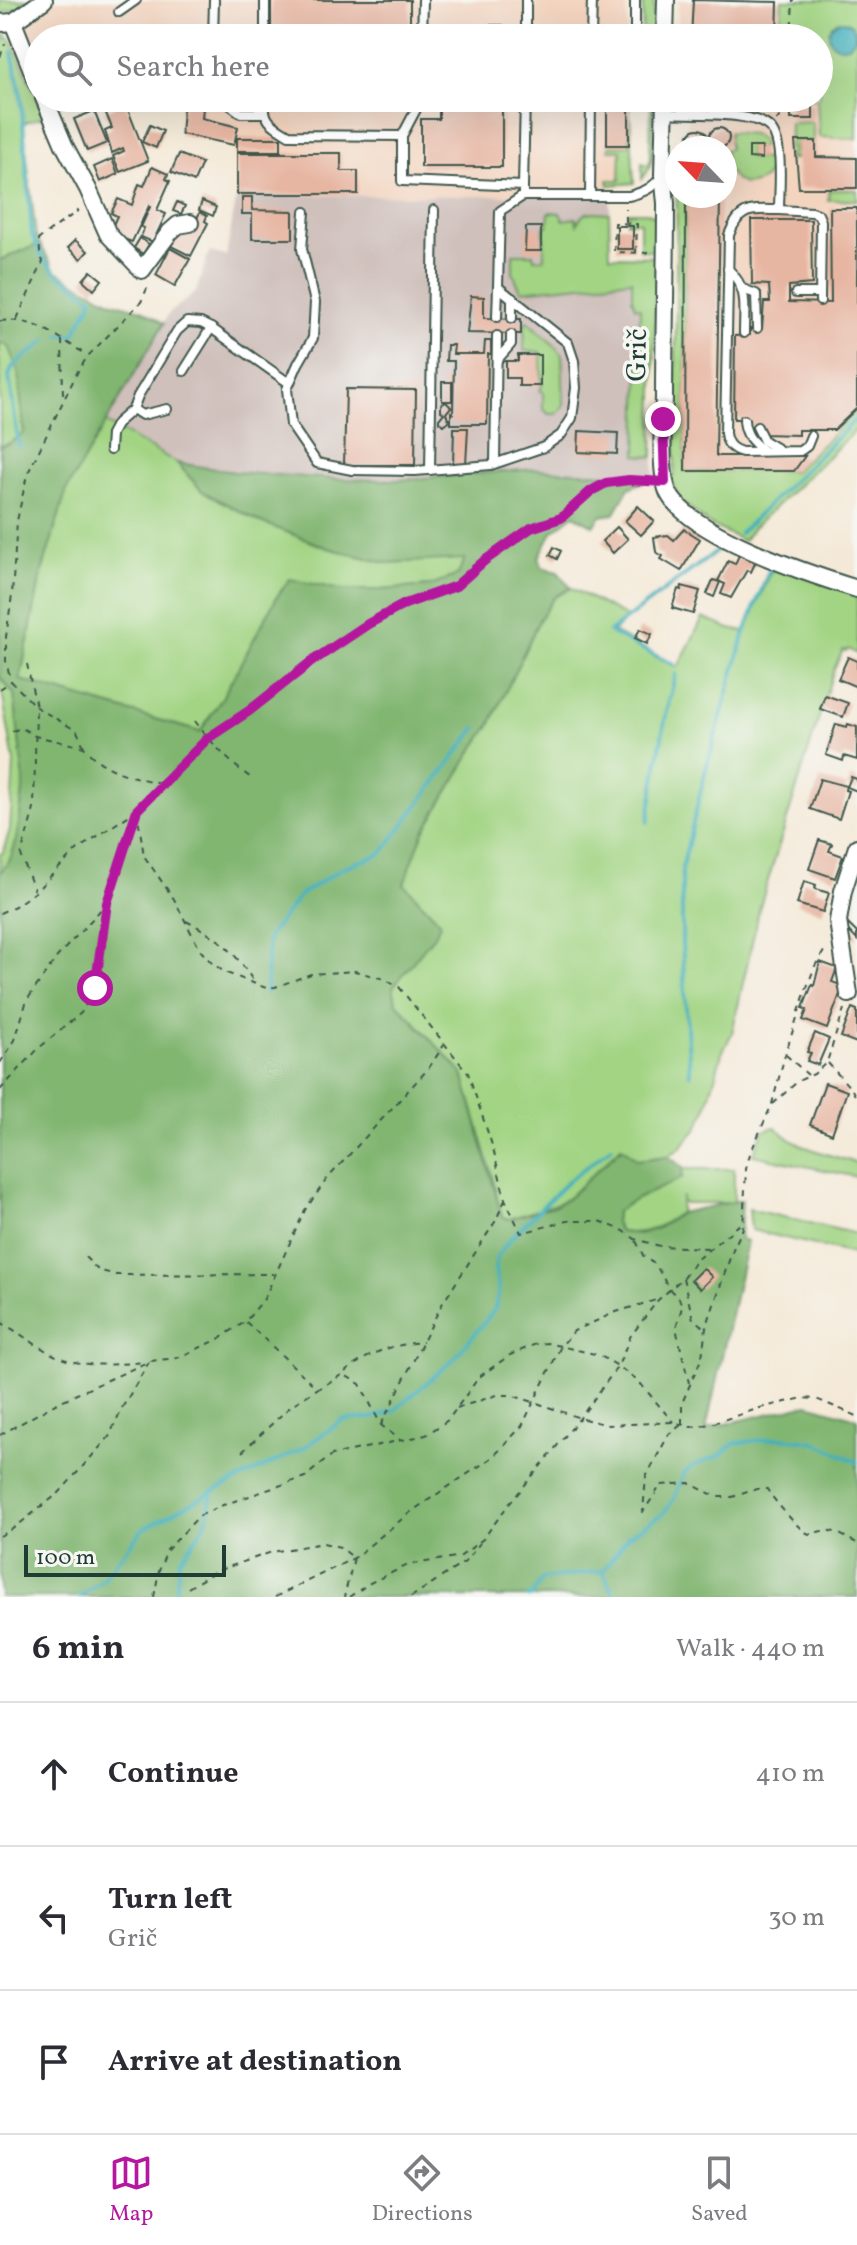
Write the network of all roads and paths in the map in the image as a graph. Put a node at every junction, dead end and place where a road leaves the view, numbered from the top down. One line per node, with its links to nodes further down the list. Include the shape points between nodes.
1 (44, 0): 12 (street)
2 (136, 0): 11 (lane)
3 (214, 0): 13 (lane)
4 (265, 0): 14 (lane)
5 (423, 0): 15 (lane)
6 (526, 0): 16 (lane)
7 (592, 0): 17 (lane)
8 (635, 0): 18 (lane)
9 (666, 0): 19 (street)
10 (793, 0): 20 (path)
11 (119, 12)
12 (6, 22): 21 (street)
13 (213, 24)
14 (265, 24)
15 (422, 24)
16 (526, 24)
17 (591, 24)
18 (635, 24)
19 (665, 24)
20 (792, 24)
21 (24, 57)
22 (50, 112): 37 (street)
23 (240, 112): 30 (lane)
24 (415, 112): 32 (lane)
25 (525, 112): 34 (lane)
26 (591, 112): 35 (lane)
27 (665, 112): 33 (street, Grič)
28 (706, 112): 31 (lane, via 759,121)
29 (783, 112): 31 (path)
30 (264, 113): 32 (lane, via 289,135)
31 (771, 129): 39 (lane, via 778,151)
32 (402, 136): 34 (lane, via 402,181)
33 (663, 175): 36 (lane, via 646,191); 76 (street, Grič)
34 (523, 191): 35 (lane); 45 (lane, via 500,211)
35 (590, 196): 36 (lane)
36 (626, 196): 42 (path)
37 (94, 201): 44 (street, via 108,234); 53 (path, via 39,239 43,262)
38 (434, 210): 75 (lane)
39 (779, 210): 43 (lane, via 745,211 735,219); 47 (lane, via 812,212 821,221 820,297)
40 (305, 212): 64 (lane, via 302,249 315,302 313,338)
41 (190, 223): 44 (street, via 170,232)
42 (626, 224): 42 (path, via 615,223 614,252 636,252 637,224)
43 (728, 269): 46 (lane); 72 (lane, via 726,440 735,450)
44 (146, 275): 61 (path, via 141,302)
45 (498, 287): 50 (lane); 51 (lane)
46 (743, 289): 48 (lane); 57 (lane)
47 (796, 293)
48 (756, 294): 49 (lane); 56 (lane)
49 (767, 294)
50 (512, 298): 52 (lane); 74 (lane, via 568,343 576,388 572,418 561,435 544,447)
51 (497, 317)
52 (512, 318)
53 (17, 319): 54 (path); 60 (path)
54 (0, 321)
55 (211, 328): 63 (lane); 64 (lane); 66 (lane, via 187,322 177,331)
56 (757, 328)
57 (744, 333)
58 (511, 335): 62 (lane, via 511,344)
59 (497, 336): 62 (lane)
60 (62, 340): 61 (path); 65 (path)
61 (88, 356): 65 (path)
62 (497, 360): 74 (lane)
63 (184, 371)
64 (289, 383): 75 (lane, via 291,425 317,463 352,470)
65 (63, 398): 79 (path, via 27,475 17,521 6,637)
66 (133, 409): 67 (lane, via 142,415); 71 (lane, via 117,423)
67 (167, 409)
68 (744, 420): 72 (lane, via 749,438)
69 (757, 427): 73 (lane, via 764,441)
70 (811, 436): 73 (lane, via 800,451)
71 (110, 450)
72 (764, 451): 73 (lane)
73 (783, 452)
74 (495, 463): 75 (lane)
75 (430, 470)
76 (665, 482): 77 (street, via 676,503 709,528 786,566); 85 (path, via 629,480 591,491 561,518 531,528 456,586 368,624)
77 (857, 589)
78 (27, 664): 81 (path)
79 (11, 681): 80 (path); 81 (path)
80 (0, 689)
81 (36, 707): 84 (path); 86 (path, via 77,731)
82 (195, 721): 85 (path)
83 (12, 731): 84 (path, via 22,728)
84 (35, 736): 86 (path); 91 (path, via 34,809 21,855)
85 (208, 738): 87 (path); 88 (path)
86 (84, 747): 88 (path, via 105,767)
87 (253, 779)
88 (162, 783): 89 (path)
89 (137, 810): 91 (path, via 78,849); 92 (path); 94 (path, via 144,856)
90 (857, 847): 95 (street, via 841,899)
91 (35, 892): 93 (path)
92 (107, 903): 101 (path, via 57,957 27,1000 15,1040); 103 (path, via 95,988 81,1013)
93 (0, 913)
94 (183, 919): 96 (path, via 221,940); 96 (path, via 211,962)
95 (838, 933): 97 (street); 99 (path, via 815,966)
96 (255, 983): 98 (path, via 264,988 311,974 368,973 399,987)
97 (849, 994): 100 (path)
98 (444, 1045): 106 (path, via 468,1073 476,1092); 111 (path, via 327,1179 305,1210)
99 (785, 1055): 102 (path); 105 (path)
100 (827, 1062): 102 (path); 104 (path)
101 (0, 1063)
102 (809, 1075): 105 (path)
103 (0, 1090)
104 (857, 1099)
105 (772, 1104): 107 (path, via 750,1154)
106 (505, 1199): 108 (path, via 521,1233 567,1221 600,1221); 118 (path)
107 (745, 1220): 109 (path); 117 (path)
108 (635, 1239): 109 (path, via 660,1246); 113 (path)
109 (711, 1248): 112 (path)
110 (85, 1257): 111 (path, via 98,1270 116,1275)
111 (274, 1274): 116 (path, via 264,1299)
112 (683, 1278): 113 (path); 117 (path, via 693,1319)
113 (669, 1289): 114 (path); 123 (path, via 682,1307 676,1328)
114 (658, 1300): 119 (path, via 597,1319 574,1331); 121 (path, via 630,1337)
115 (0, 1322): 120 (path, via 64,1360)
116 (245, 1322): 120 (path, via 177,1358); 124 (path)
117 (706, 1328): 123 (path, via 702,1357)
118 (424, 1342): 122 (path, via 381,1349); 131 (path)
119 (561, 1346): 121 (path, via 599,1355); 125 (path); 126 (path, via 536,1344 510,1355 479,1377)
120 (150, 1361): 132 (path); 135 (path, via 109,1437 59,1493)
121 (618, 1366): 128 (path); 129 (path)
122 (343, 1374): 124 (path); 131 (path, via 360,1384)
123 (689, 1384): 130 (path)
124 (318, 1389): 134 (path, via 292,1405)
125 (534, 1402): 126 (path, via 497,1395); 128 (path); 138 (path, via 522,1426 493,1457)
126 (456, 1408): 133 (path, via 426,1435)
127 (857, 1416): 130 (path, via 803,1398 701,1427)
128 (580, 1418): 129 (path, via 608,1425); 136 (path)
129 (673, 1422): 130 (path)
130 (682, 1424): 137 (path, via 669,1434 646,1477 643,1512 661,1485 689,1483 717,1497 767,1489 803,1531 839,1533)
131 (381, 1425): 133 (path)
132 (0, 1435)
133 (401, 1441): 140 (path, via 332,1455 305,1477 199,1516 167,1550)
134 (242, 1452)
135 (0, 1536)
136 (483, 1539): 143 (path, via 461,1556 408,1565); 144 (path, via 465,1562)
137 (857, 1543)
138 (354, 1558): 139 (path, via 323,1543 272,1552 214,1572); 141 (path); 142 (path)
139 (188, 1588)
140 (154, 1597)
141 (275, 1597)
142 (344, 1597)
143 (349, 1597)
144 (411, 1597)

